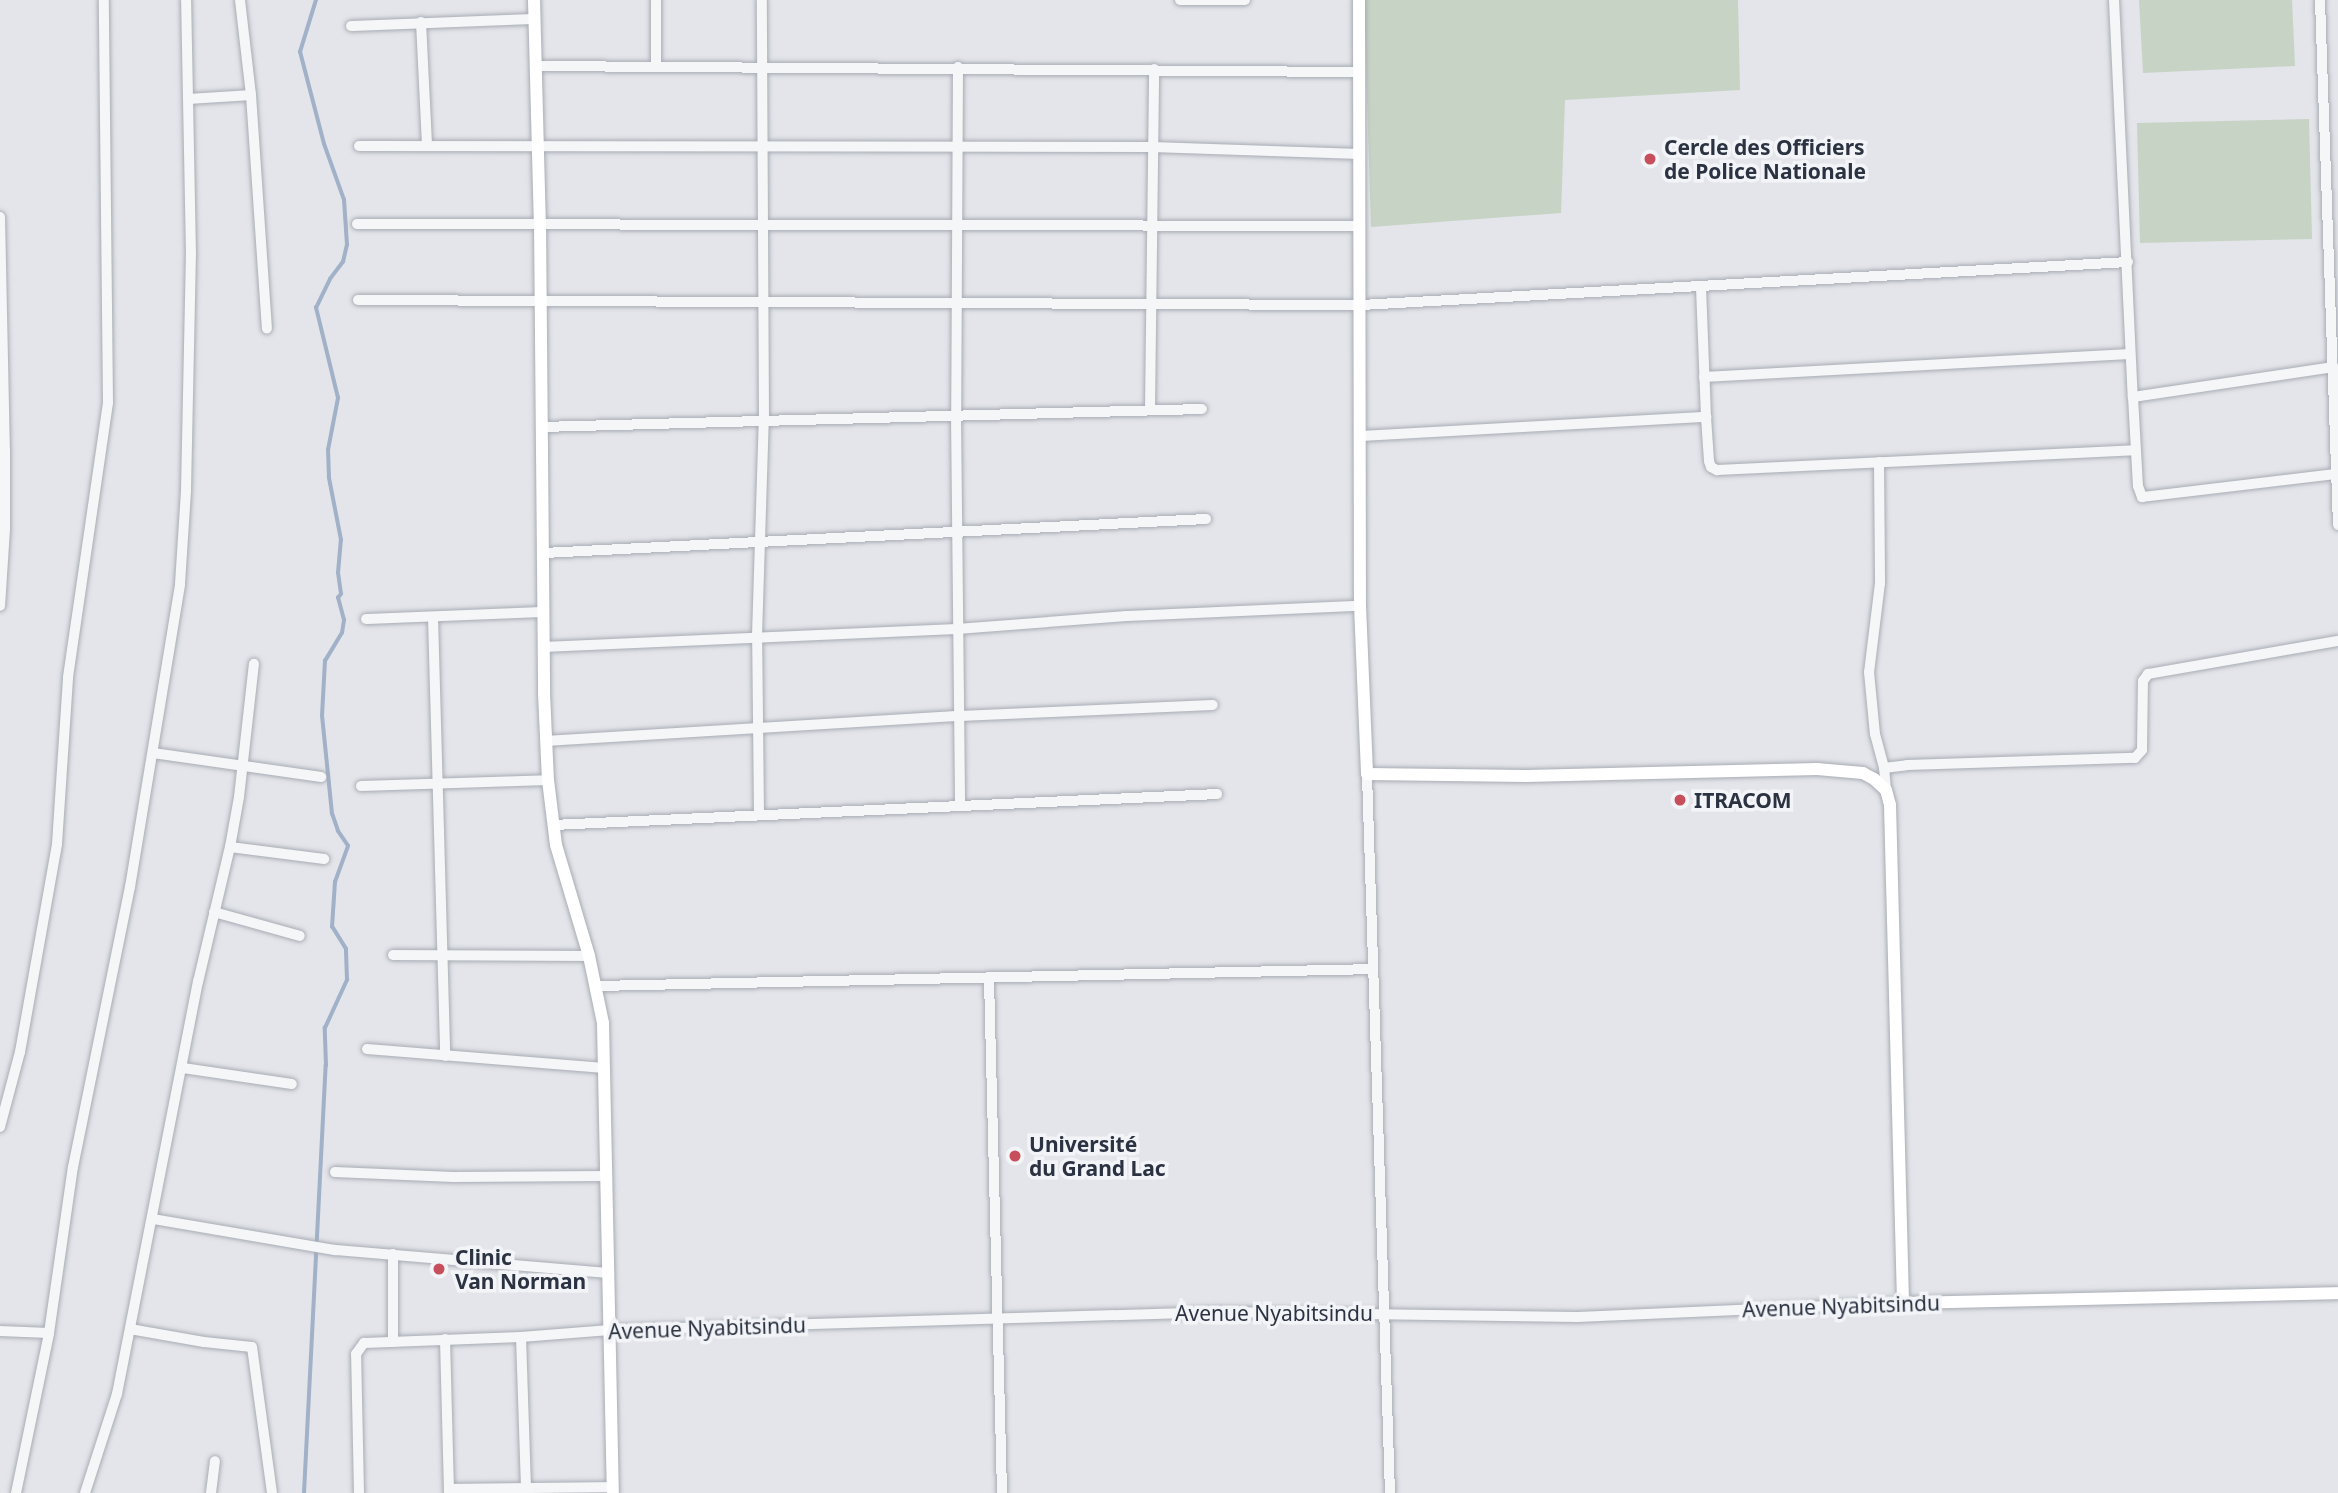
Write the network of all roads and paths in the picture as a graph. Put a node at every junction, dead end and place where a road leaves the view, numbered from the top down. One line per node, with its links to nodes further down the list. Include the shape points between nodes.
1 (104, 0): 107 (street, via 108,403 68,677 57,844 20,1052)
2 (186, 0): 22 (street)
3 (240, 0): 21 (street)
4 (534, 0): 12 (street)
5 (656, 0): 16 (street)
6 (762, 0): 17 (street)
7 (1181, 0): 8 (street)
8 (1245, 0)
9 (1359, 0): 20 (street)
10 (2114, 0): 37 (street)
11 (2320, 0): 47 (street)
12 (534, 19): 13 (street); 15 (street)
13 (421, 22): 14 (street); 24 (street)
14 (352, 26)
15 (536, 66): 16 (street); 25 (street)
16 (656, 67): 17 (street)
17 (761, 68): 18 (street); 27 (street)
18 (958, 68): 19 (street); 28 (street)
19 (1154, 69): 20 (street); 26 (street)
20 (1359, 72): 29 (street)
21 (251, 94): 22 (street); 45 (street)
22 (189, 99): 79 (street, via 186,502 180,584)
23 (359, 146): 24 (street)
24 (427, 146): 25 (street)
25 (538, 146): 27 (street); 31 (street)
26 (1152, 147): 28 (street); 29 (street); 35 (street)
27 (762, 148): 28 (street); 33 (street)
28 (957, 148): 34 (street)
29 (1360, 155): 36 (street)
30 (0, 217): 65 (street, via 5,503)
31 (540, 222): 32 (street); 33 (street); 40 (street)
32 (357, 224)
33 (762, 224): 34 (street); 41 (street)
34 (957, 226): 35 (street); 42 (street)
35 (1152, 226): 36 (street); 43 (street)
36 (1360, 226): 44 (street)
37 (2128, 262): 38 (street); 46 (street)
38 (1700, 287): 44 (street); 48 (street)
39 (358, 300): 40 (street)
40 (540, 301): 41 (street); 55 (street)
41 (763, 303): 42 (street); 54 (street)
42 (957, 303): 43 (street); 52 (street)
43 (1151, 303): 44 (street); 50 (street)
44 (1361, 304): 56 (street)
45 (267, 328)
46 (2129, 354): 48 (street); 49 (street)
47 (2334, 367): 49 (street); 59 (street)
48 (1704, 377): 53 (street)
49 (2133, 397): 57 (street)
50 (1150, 409): 51 (street); 52 (street)
51 (1202, 409)
52 (956, 415): 54 (street); 62 (street)
53 (1706, 417): 56 (street); 58 (street, via 1709,461 1717,470)
54 (764, 419): 55 (street); 63 (street)
55 (541, 427): 64 (street)
56 (1361, 436): 66 (street)
57 (2135, 450): 58 (street); 59 (street, via 2139,492 2147,498)
58 (1879, 462): 81 (street, via 1880,583 1869,672 1875,734)
59 (2335, 474): 61 (street)
60 (1206, 519): 62 (street)
61 (2338, 525)
62 (956, 531): 63 (street); 70 (street)
63 (759, 543): 64 (street); 71 (street)
64 (544, 553): 67 (street)
65 (0, 606)
66 (1360, 606): 70 (street); 82 (street)
67 (543, 611): 68 (street); 73 (street)
68 (433, 617): 69 (street); 85 (street)
69 (366, 619)
70 (957, 629): 71 (street); 76 (street)
71 (757, 636): 73 (street); 77 (street)
72 (2338, 641): 81 (street, via 2148,674 2144,681 2143,750 2135,758)
73 (544, 647): 78 (street)
74 (254, 664): 80 (street)
75 (1213, 705): 76 (street)
76 (959, 716): 77 (street); 89 (street)
77 (757, 728): 78 (street); 90 (street)
78 (546, 741): 84 (street)
79 (153, 753): 80 (street); 120 (street, via 111,992 73,1167)
80 (242, 765): 83 (street); 92 (street)
81 (1884, 768): 87 (street)
82 (1367, 774): 87 (street, via 1526,776 1817,769 1863,774); 99 (street)
83 (321, 777)
84 (548, 780): 85 (street); 91 (street)
85 (438, 783): 86 (street); 97 (street)
86 (361, 786)
87 (1886, 790): 114 (street, via 1890,805)
88 (1217, 794): 89 (street)
89 (960, 805): 90 (street)
90 (759, 815): 91 (street)
91 (553, 825): 98 (street)
92 (230, 847): 93 (street); 94 (street)
93 (324, 859)
94 (214, 912): 95 (street); 104 (street)
95 (300, 936)
96 (393, 956): 97 (street)
97 (444, 956): 98 (street); 103 (street)
98 (589, 956): 101 (street)
99 (1373, 969): 100 (street); 115 (street)
100 (989, 979): 101 (street); 116 (street)
101 (597, 986): 105 (street)
102 (367, 1049): 103 (street)
103 (445, 1056): 105 (street)
104 (183, 1068): 106 (street); 110 (street)
105 (604, 1068): 109 (street)
106 (292, 1084)
107 (0, 1127)
108 (335, 1172): 109 (street)
109 (606, 1176): 112 (street)
110 (153, 1219): 111 (street, via 335,1250); 117 (street)
111 (393, 1254): 112 (street); 123 (street)
112 (609, 1273): 118 (street)
113 (2338, 1293): 114 (street, Avenue Nyabitsindu)
114 (1903, 1303): 115 (street, Avenue Nyabitsindu, via 1577,1317)
115 (1385, 1312): 116 (street, Avenue Nyabitsindu); 134 (street)
116 (999, 1319): 118 (street, Avenue Nyabitsindu); 133 (street)
117 (130, 1329): 129 (street, via 117,1394); 131 (street, via 251,1346)
118 (610, 1330): 121 (street, Avenue Nyabitsindu); 126 (street)
119 (0, 1331): 120 (street)
120 (49, 1334): 128 (street)
121 (521, 1338): 122 (street, Avenue Nyabitsindu); 125 (street)
122 (445, 1339): 123 (street, Avenue Nyabitsindu); 127 (street)
123 (393, 1342): 132 (street, Avenue Nyabitsindu, via 364,1343 356,1354)
124 (215, 1461): 130 (street)
125 (526, 1489): 126 (street); 127 (street)
126 (613, 1490)
127 (449, 1491)
128 (16, 1493)
129 (85, 1493)
130 (211, 1493)
131 (272, 1493)
132 (359, 1493)
133 (1002, 1493)
134 (1390, 1493)

